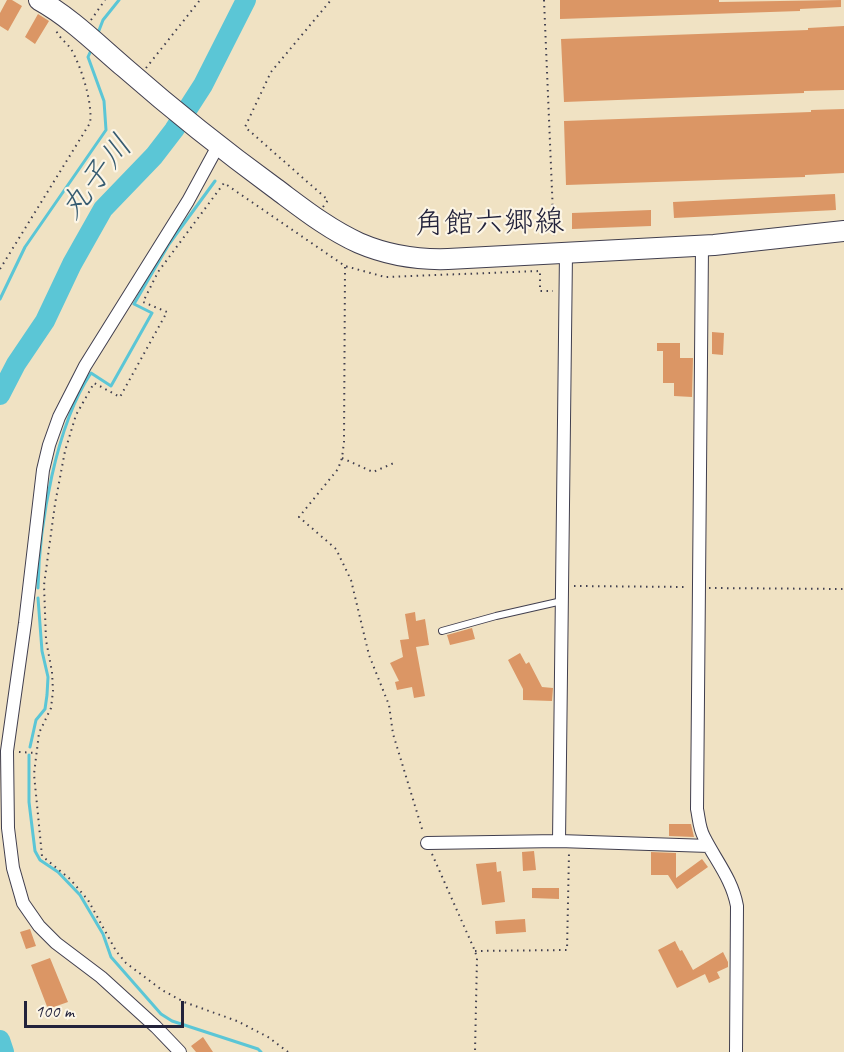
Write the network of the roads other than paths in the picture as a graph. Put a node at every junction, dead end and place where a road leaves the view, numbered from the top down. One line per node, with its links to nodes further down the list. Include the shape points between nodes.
1 (39, 0): 2 (main road, 角館六郷線)
2 (219, 144): 5 (main road, 角館六郷線, via 341,235 388,253 426,260); 11 (street, via 85,366 49,445 7,751 8,828 23,903 56,943 101,977)
3 (844, 231): 4 (main road, 角館六郷線)
4 (702, 246): 5 (main road, 角館六郷線); 10 (street, via 697,808)
5 (560, 253): 6 (street, via 565,290)
6 (562, 601): 7 (lane); 8 (street)
7 (442, 631)
8 (564, 841): 9 (street); 10 (street)
9 (427, 843)
10 (709, 846): 12 (street, via 729,879 737,906)
11 (180, 1052)
12 (736, 1052)

